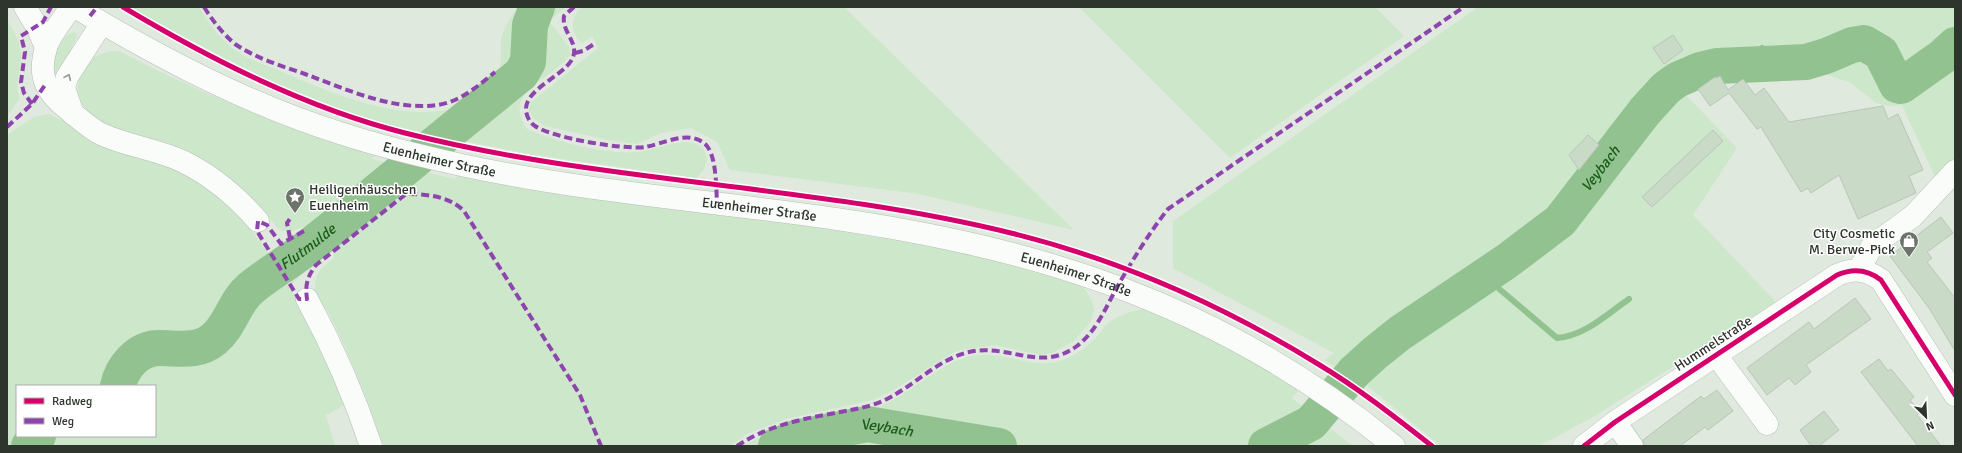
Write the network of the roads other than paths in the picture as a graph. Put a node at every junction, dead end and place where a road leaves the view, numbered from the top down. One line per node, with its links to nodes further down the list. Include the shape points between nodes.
1 (25, 7): 5 (street)
2 (71, 7): 5 (street)
3 (75, 7): 4 (street, Euenheimer Straße)
4 (102, 24): 6 (street, one-way to 4, via 64,88 67,77); 16 (street, Euenheimer Straße, via 212,81 261,103 340,133 388,147 465,165 588,187 774,210 961,241 1033,259 1117,286 1195,319 1266,356 1362,420)
5 (46, 48): 6 (street, via 43,75 46,85 55,100)
6 (73, 114): 8 (street, via 101,134 152,149 195,168 234,196)
7 (1955, 171): 9 (street, via 1913,216 1872,246)
8 (258, 221)
9 (1859, 270): 11 (street, Hummelstraße, via 1837,275); 12 (street, via 1881,280)
10 (307, 300): 15 (street, via 351,389)
11 (1716, 355): 13 (street, Hummelstraße); 14 (street, Hummelstraße)
12 (1955, 395)
13 (1615, 422): 17 (street, Hummelstraße); 18 (street, Hummelstraße); 19 (street)
14 (1768, 424)
15 (371, 446)
16 (1394, 446)
17 (1570, 446)
18 (1584, 446)
19 (1632, 446)

